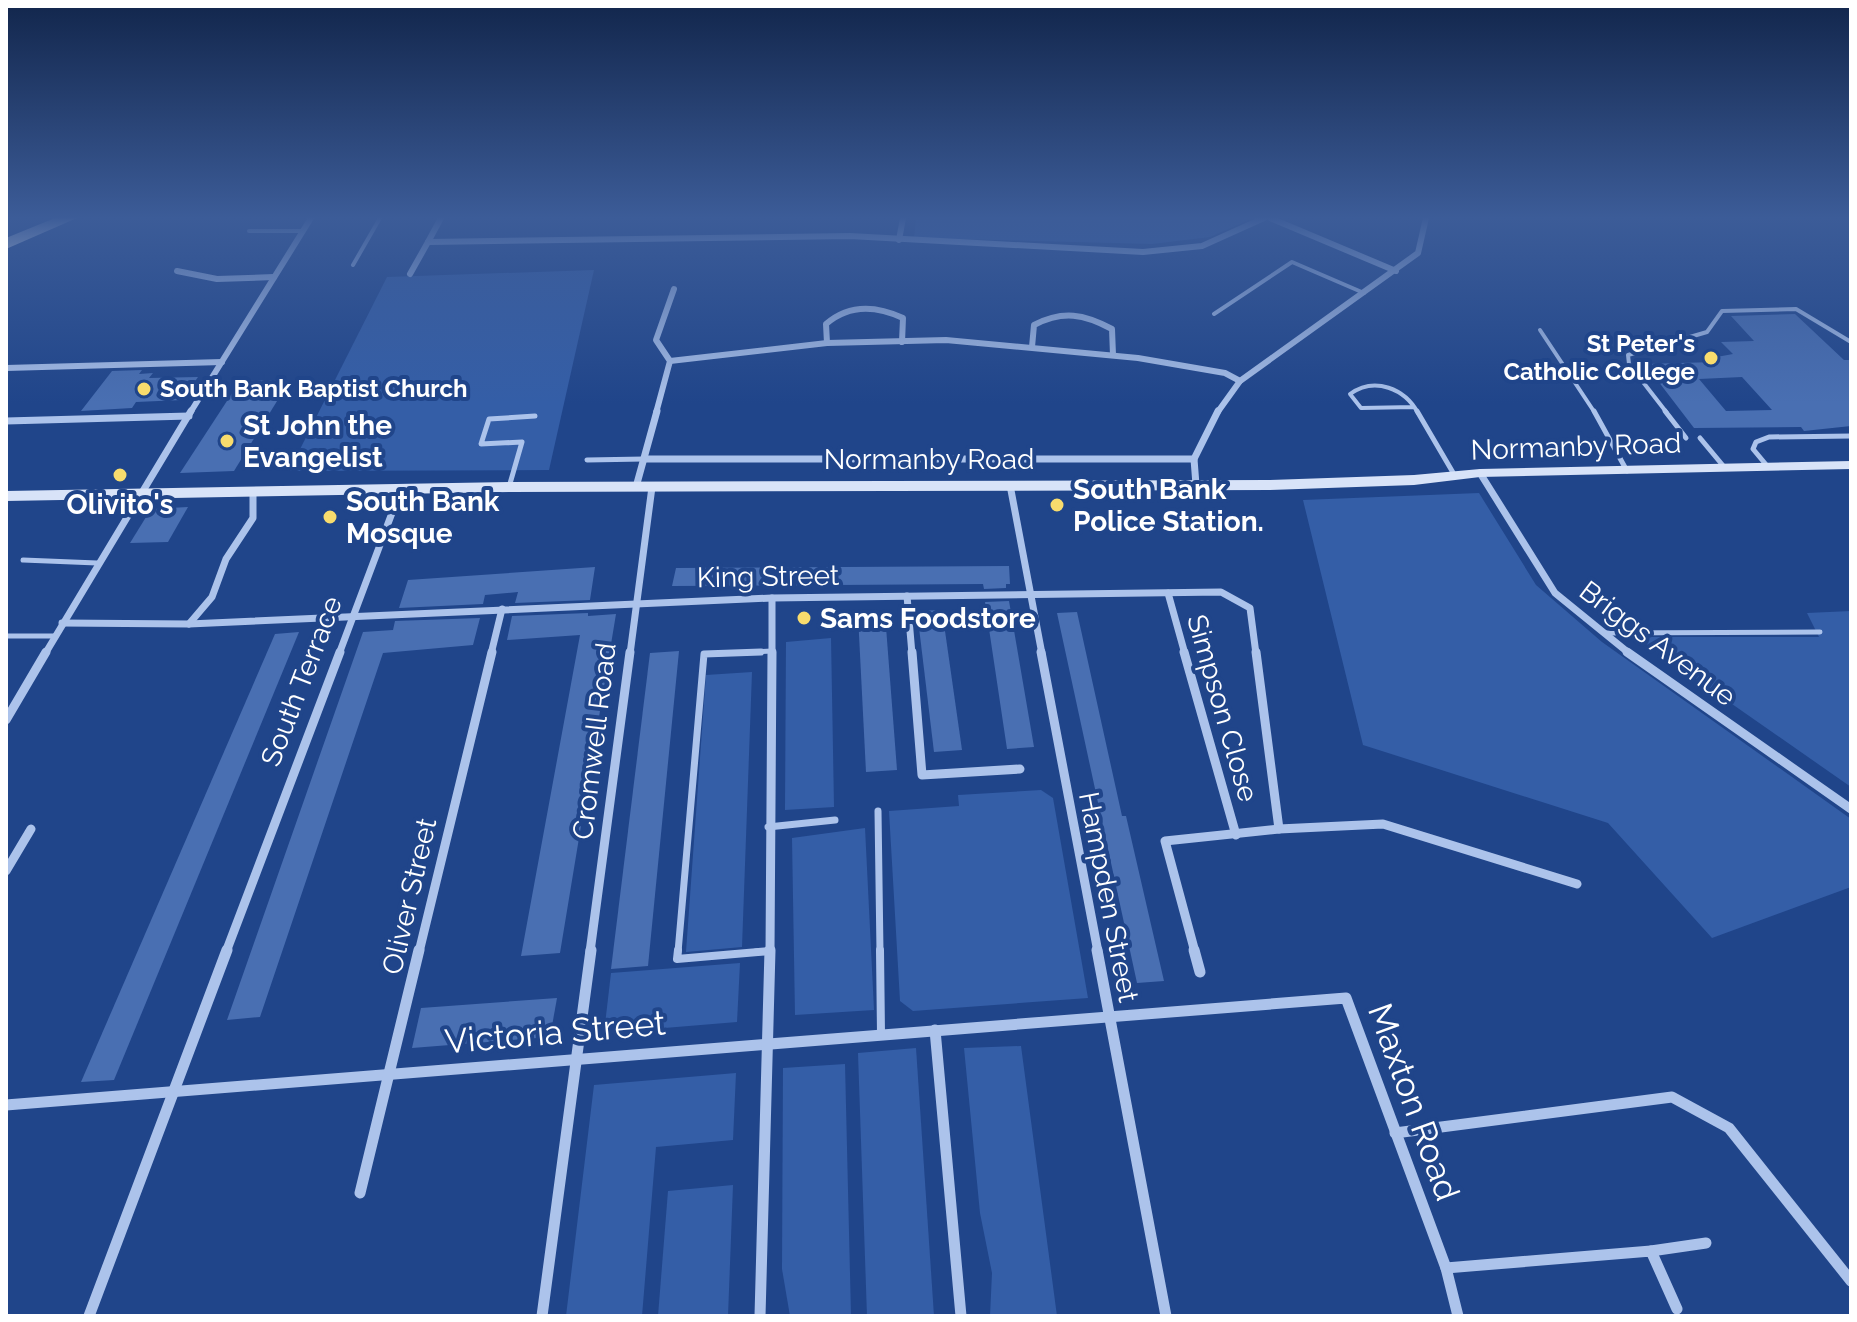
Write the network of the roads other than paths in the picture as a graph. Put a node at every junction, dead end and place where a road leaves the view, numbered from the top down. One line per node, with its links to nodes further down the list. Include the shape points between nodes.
1 (272, 280): 15 (street)
2 (1265, 280): 7 (lane)
3 (1332, 280): 6 (lane)
4 (1384, 280): 6 (street)
5 (674, 289): 14 (street, via 656,340)
6 (1364, 294): 18 (street)
7 (1214, 314)
8 (1540, 330): 17 (lane)
9 (902, 342): 11 (street); 11 (street, via 903,318 884,309 842,310 826,324); 12 (street)
10 (1851, 342): 25 (lane, via 1796,309 1735,309 1722,311 1707,332 1628,355 1629,364)
11 (827, 343): 14 (street)
12 (1032, 347): 13 (street); 13 (street, via 1034,325 1055,313 1088,317 1112,329)
13 (1113, 355): 18 (street, via 1225,373)
14 (670, 361): 27 (street)
15 (222, 362): 16 (street); 21 (street)
16 (6, 368)
17 (1573, 379): 19 (lane); 33 (lane)
18 (1240, 381): 28 (street, via 1220,407)
19 (1530, 381)
20 (1414, 407): 20 (lane, via 1406,394 1390,387 1355,389 1350,394 1361,408); 35 (lane)
21 (189, 416): 23 (street); 43 (street)
22 (535, 416): 38 (lane, via 489,419 481,444 522,442)
23 (6, 421)
24 (1851, 436): 31 (lane, via 1769,437 1753,449)
25 (1686, 438)
26 (1700, 438): 32 (lane)
27 (644, 459): 28 (street); 29 (lane); 39 (street)
28 (1194, 459): 37 (street)
29 (587, 460)
30 (1851, 465): 31 (street, Normanby Road)
31 (1768, 467): 32 (street, Normanby Road)
32 (1725, 468): 33 (street, Normanby Road)
33 (1627, 471): 34 (street, Normanby Road)
34 (1480, 473): 35 (street, Normanby Road); 57 (street, Briggs Avenue, via 1555,593)
35 (1455, 476): 37 (street, Normanby Road)
36 (1010, 485): 37 (street, Normanby Road); 40 (street, Normanby Road); 48 (street, Hampden Street)
37 (1196, 485)
38 (509, 487): 39 (street, Normanby Road); 41 (street, Normanby Road)
39 (636, 487): 40 (street, Normanby Road)
40 (652, 487): 51 (street, Cromwell Road)
41 (401, 489): 42 (street, Normanby Road); 53 (street, South Terrace)
42 (253, 491): 43 (street, Normanby Road); 55 (street, via 253,518 226,559 212,597)
43 (142, 493): 44 (street, Normanby Road); 46 (street)
44 (6, 496)
45 (23, 560): 46 (lane)
46 (97, 563): 54 (street)
47 (1168, 593): 48 (street, King Street); 68 (street, King Street, via 1221,592 1250,608); 69 (street, Simpson Close)
48 (1030, 594): 49 (street, King Street); 74 (street, Hampden Street)
49 (907, 596): 50 (street, King Street); 62 (street, via 922,775)
50 (772, 598): 51 (street, King Street); 60 (street)
51 (636, 601): 52 (street, King Street); 78 (street, Cromwell Road)
52 (502, 609): 53 (street, King Street); 79 (street, Oliver Street)
53 (350, 618): 55 (street, King Street); 80 (street, South Terrace)
54 (62, 623): 55 (street, King Street); 59 (street)
55 (189, 624)
56 (1820, 632): 57 (lane)
57 (1601, 633): 63 (street, Briggs Avenue)
58 (6, 636): 59 (lane)
59 (54, 636): 61 (street)
60 (772, 651): 66 (street); 72 (lane, via 704,654 677,959)
61 (7, 716)
62 (1020, 769)
63 (1851, 809)
64 (878, 811): 76 (lane)
65 (835, 820): 66 (lane)
66 (768, 827): 72 (street)
67 (31, 829): 70 (street)
68 (1279, 829): 69 (street, Simpson Close); 71 (street, Simpson Close, via 1383,824)
69 (1236, 835): 73 (street, Simpson Close, via 1165,841)
70 (6, 871)
71 (1577, 884)
72 (770, 951): 77 (street)
73 (1200, 972)
74 (1109, 1017): 75 (street, Victoria Street); 82 (street, Maxton Road, via 1346,998); 93 (street, Hampden Street)
75 (935, 1030): 76 (street, Victoria Street); 92 (street)
76 (881, 1034): 77 (street, Victoria Street)
77 (765, 1044): 78 (street, Victoria Street); 91 (street)
78 (577, 1058): 79 (street, Victoria Street); 90 (street)
79 (391, 1074): 80 (street, Victoria Street); 83 (street, Oliver Street)
80 (172, 1091): 81 (street, Victoria Street); 89 (street)
81 (6, 1105)
82 (1395, 1133): 86 (street, Maxton Road); 87 (street, via 1672,1097 1729,1128)
83 (360, 1193)
84 (1706, 1243): 85 (street)
85 (1651, 1251): 86 (street); 88 (street)
86 (1446, 1268): 94 (street, Maxton Road)
87 (1851, 1281)
88 (1677, 1309)
89 (89, 1316)
90 (542, 1316)
91 (760, 1316)
92 (961, 1316)
93 (1166, 1316)
94 (1458, 1316)

